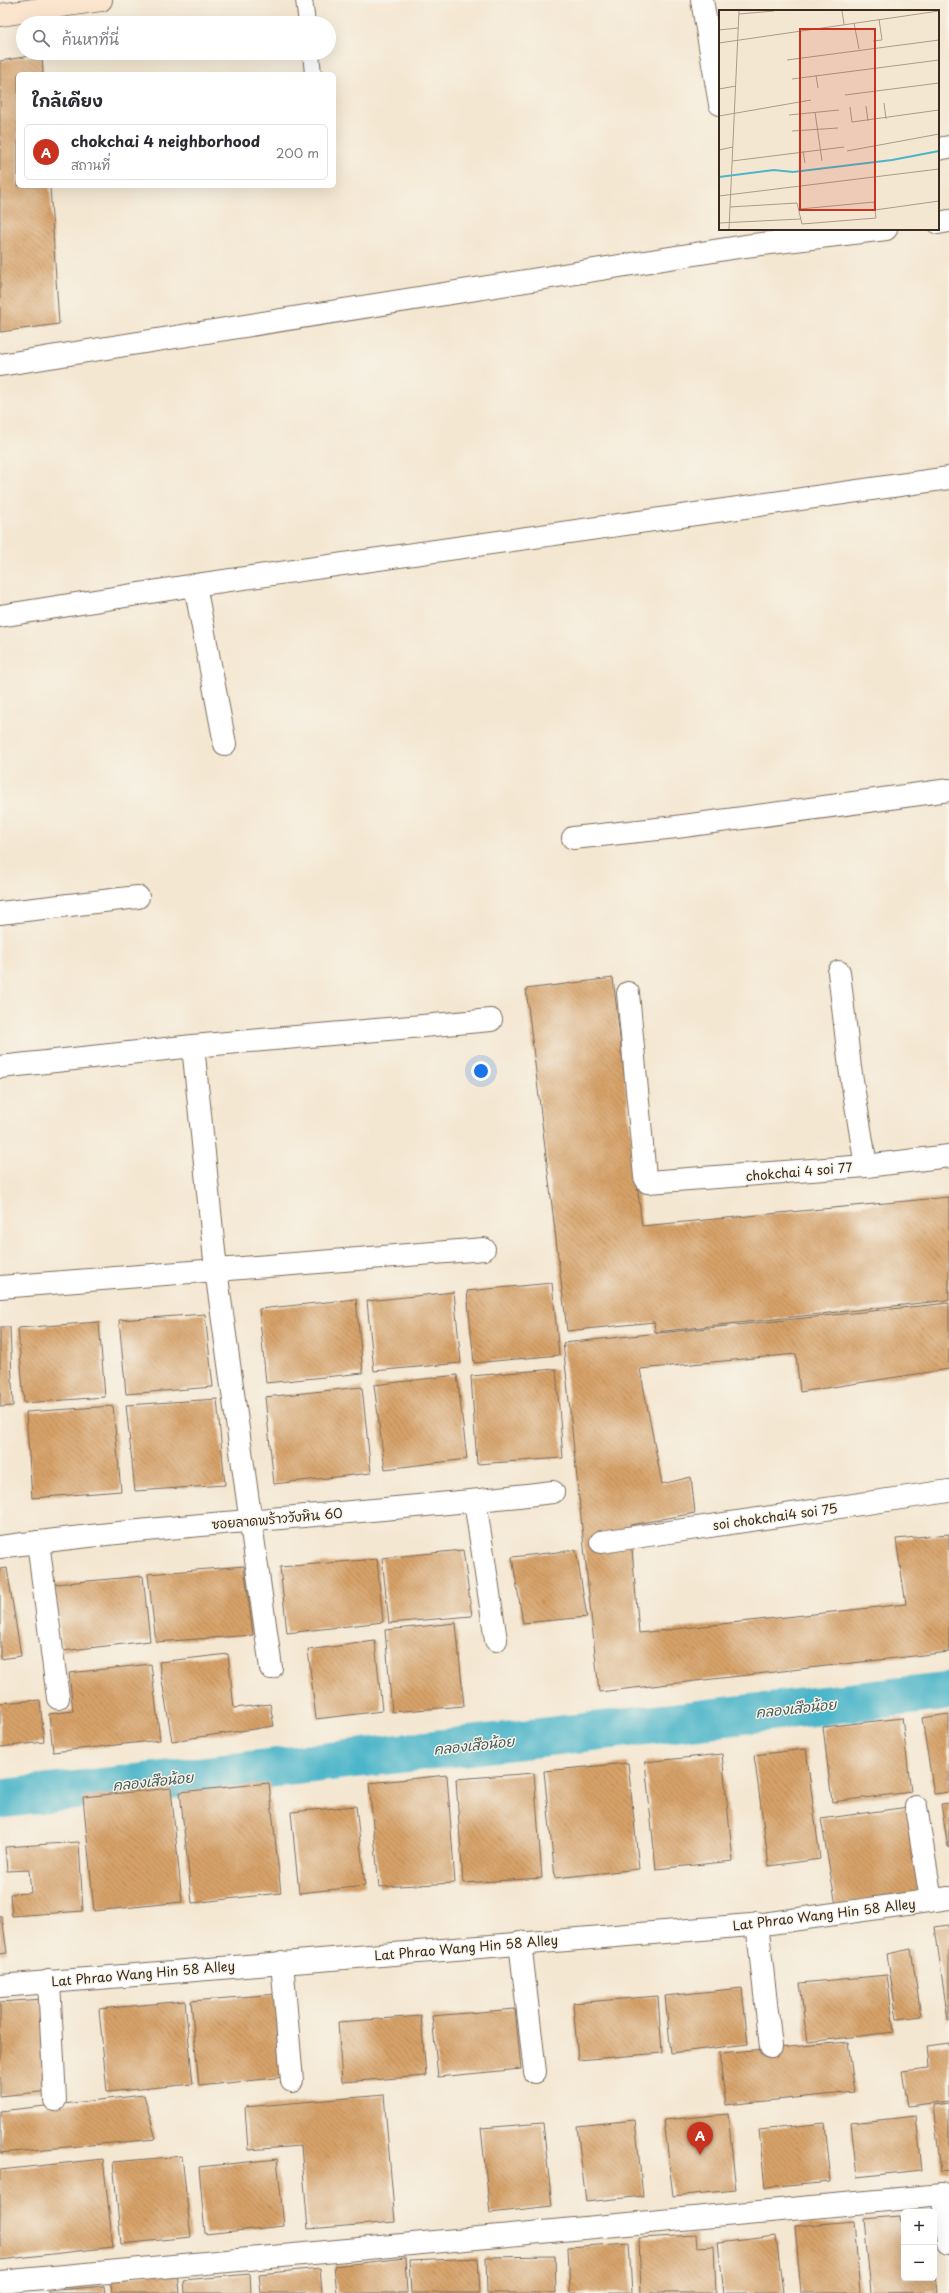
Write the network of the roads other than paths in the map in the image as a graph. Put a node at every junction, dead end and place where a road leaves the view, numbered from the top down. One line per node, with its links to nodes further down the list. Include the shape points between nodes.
1 (101, 0): 4 (street)
2 (304, 0): 5 (lane)
3 (702, 0): 8 (street)
4 (0, 15)
5 (306, 16)
6 (312, 60): 7 (lane)
7 (313, 72)
8 (719, 98)
9 (949, 147): 10 (street)
10 (939, 149)
11 (949, 221): 12 (street)
12 (939, 223)
13 (870, 230): 14 (street)
14 (744, 238): 15 (street)
15 (0, 365)
16 (949, 478): 17 (street)
17 (195, 585): 18 (street); 19 (street)
18 (0, 616)
19 (225, 744)
20 (949, 790): 21 (street, via 676,827)
21 (573, 838)
22 (138, 897): 23 (street)
23 (0, 913)
24 (839, 972): 30 (street, via 850,1068)
25 (628, 993): 30 (street, chokchai 4 soi 77, via 648,1182)
26 (491, 1020): 27 (street)
27 (193, 1046): 28 (street); 32 (street)
28 (0, 1067)
29 (949, 1156): 30 (street, chokchai 4 soi 77)
30 (866, 1166)
31 (484, 1249): 32 (street)
32 (216, 1270): 33 (street); 37 (street)
33 (0, 1287)
34 (949, 1490): 39 (street, soi chokchai4 soi 75)
35 (554, 1492): 36 (street, ซอยลาดพร้าววังหิน 60)
36 (475, 1501): 37 (street, ซอยลาดพร้าววังหิน 60); 41 (street)
37 (251, 1519): 38 (street, ซอยลาดพร้าววังหิน 60); 42 (street)
38 (38, 1542): 40 (street, ซอยลาดพร้าววังหิน 60); 43 (street)
39 (601, 1542)
40 (0, 1547)
41 (496, 1640)
42 (271, 1668)
43 (58, 1698)
44 (916, 1807): 45 (street)
45 (940, 1899): 46 (street, Lat Phrao Wang Hin 58 Alley)
46 (758, 1923): 47 (street, Lat Phrao Wang Hin 58 Alley); 51 (street)
47 (520, 1942): 48 (street, Lat Phrao Wang Hin 58 Alley); 52 (street)
48 (282, 1962): 49 (street, Lat Phrao Wang Hin 58 Alley); 53 (street)
49 (49, 1981): 50 (street, Lat Phrao Wang Hin 58 Alley); 54 (street)
50 (0, 1986)
51 (771, 2046)
52 (535, 2072)
53 (292, 2081)
54 (55, 2100)
55 (949, 2242): 56 (street, via 942,2195)
56 (0, 2282)

